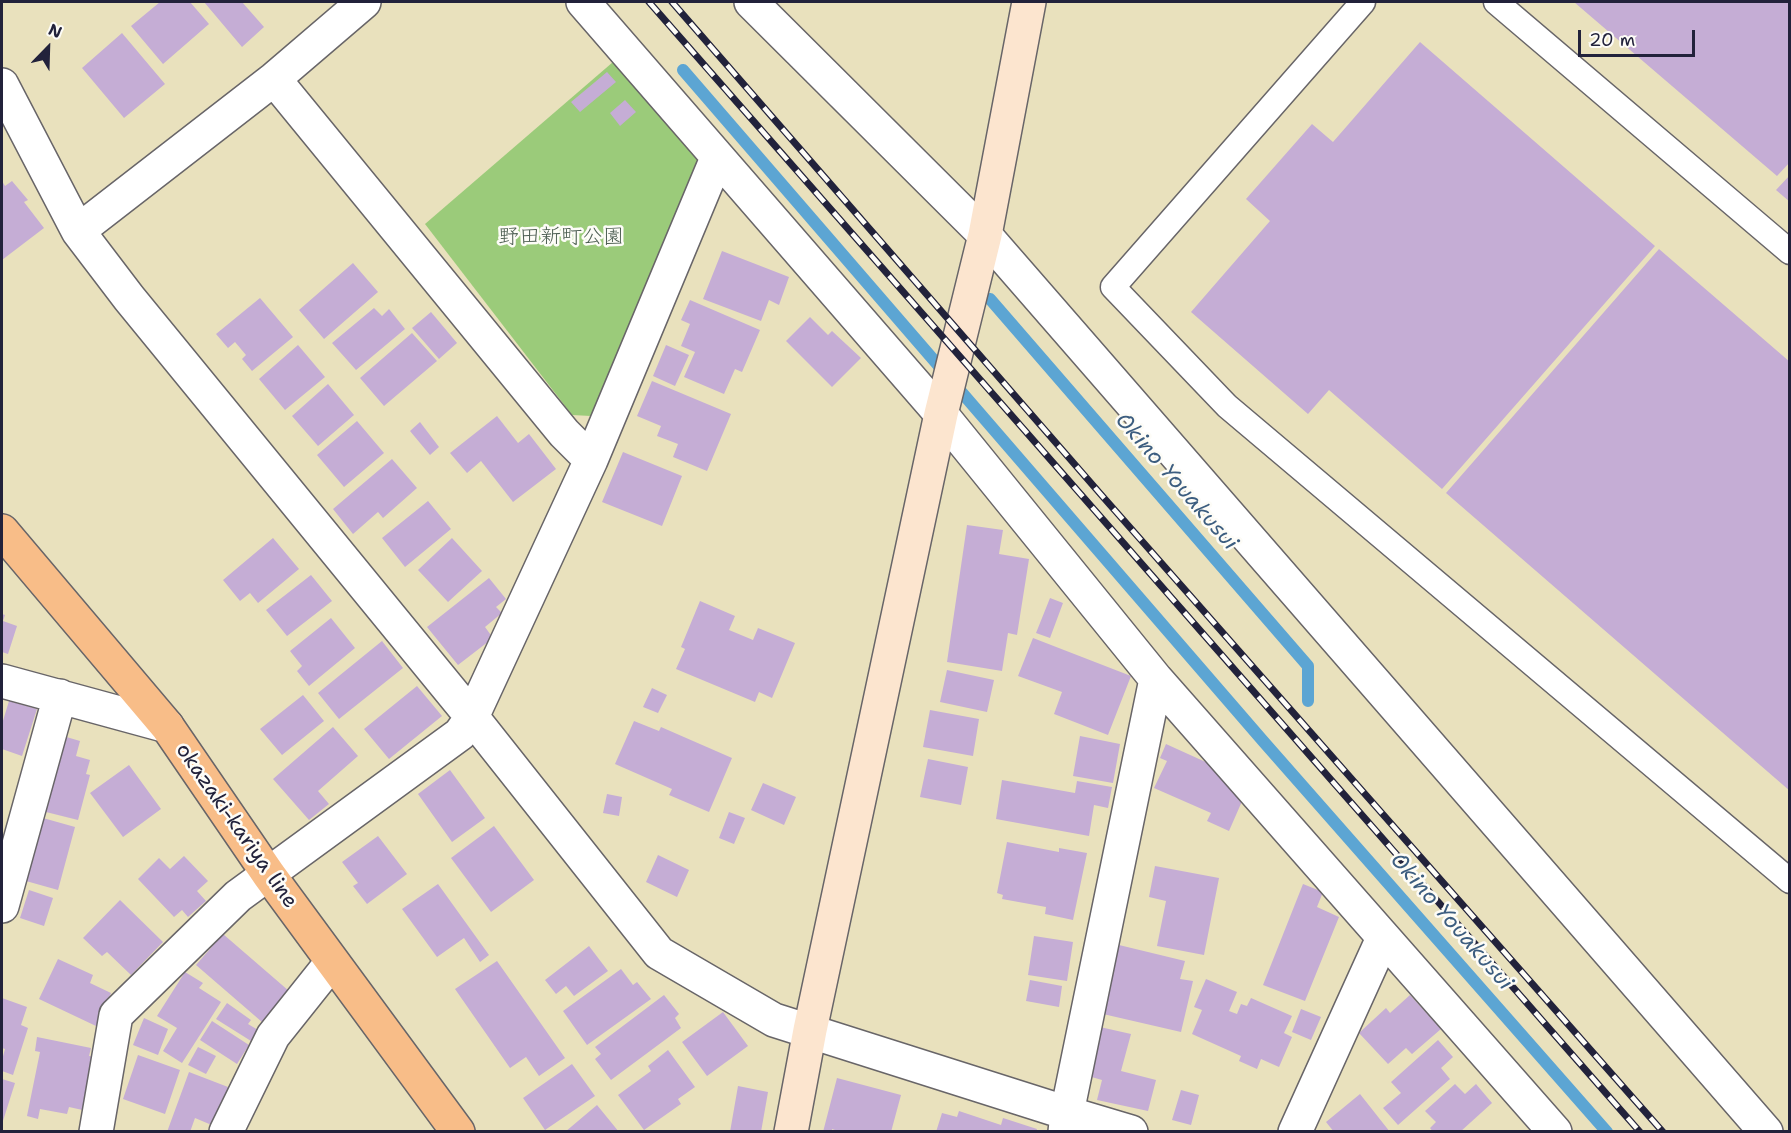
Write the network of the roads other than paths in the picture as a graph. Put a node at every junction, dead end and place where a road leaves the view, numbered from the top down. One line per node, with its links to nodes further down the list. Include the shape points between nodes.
1 (364, 2): 7 (street)
2 (583, 2): 9 (street)
3 (751, 2): 11 (street)
4 (1029, 2): 11 (street)
5 (1363, 2): 22 (lane, via 1113,287 1227,406)
6 (1496, 2): 12 (lane)
7 (274, 79): 10 (street); 14 (street, via 564,433)
8 (2, 85): 10 (street)
9 (717, 158): 13 (street); 14 (street)
10 (78, 231): 19 (street)
11 (985, 235): 13 (street); 35 (street)
12 (1790, 252)
13 (941, 414): 16 (street); 26 (street)
14 (591, 460): 19 (street)
15 (2, 531): 20 (main road, okazaki-kariya line)
16 (1156, 680): 24 (street); 27 (street)
17 (2, 681): 18 (street)
18 (60, 696): 20 (street); 23 (street)
19 (472, 717): 21 (street, via 460,734); 26 (street, via 659,953 774,1020)
20 (167, 726): 21 (main road, okazaki-kariya line)
21 (269, 875): 25 (main road, okazaki-kariya line); 28 (street, via 238,896 116,1015)
22 (1790, 881)
23 (2, 906)
24 (1383, 938): 33 (street); 34 (street)
25 (332, 962): 29 (street, via 273,1036); 30 (main road, okazaki-kariya line)
26 (810, 1030): 27 (street); 31 (street)
27 (1066, 1122): 32 (street)
28 (96, 1131)
29 (226, 1131)
30 (458, 1131)
31 (792, 1131)
32 (1131, 1131)
33 (1294, 1131)
34 (1555, 1131)
35 (1766, 1131)

